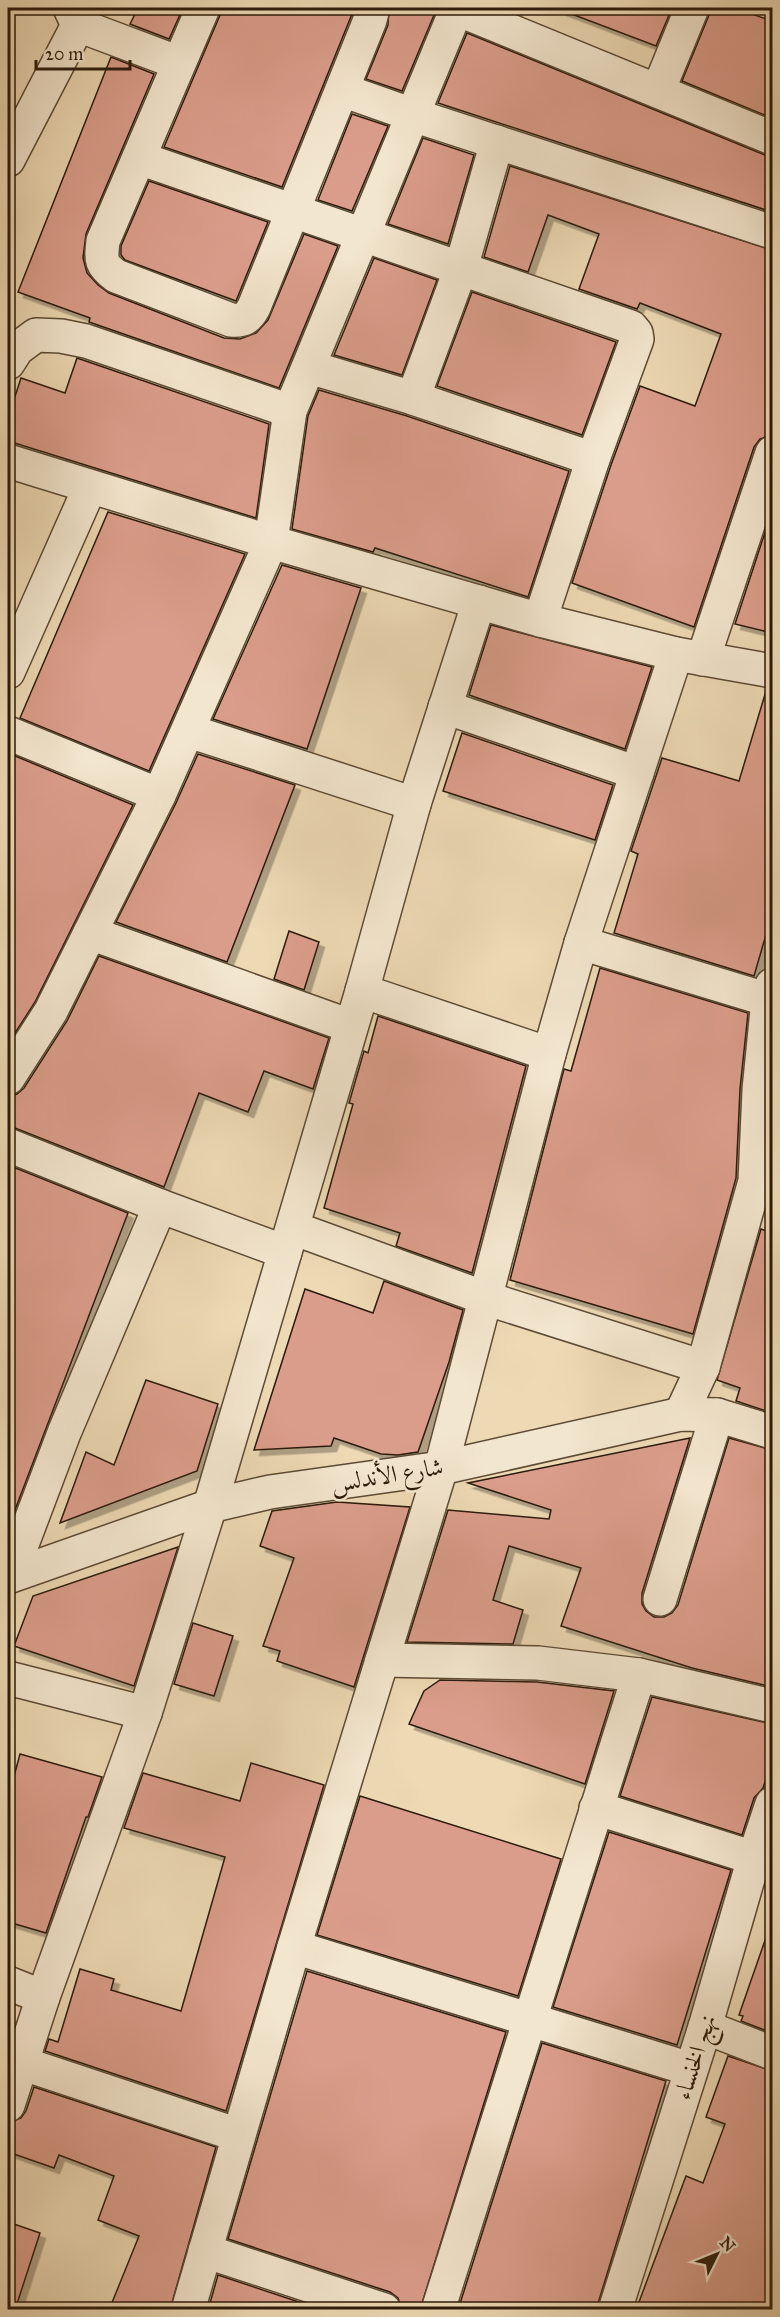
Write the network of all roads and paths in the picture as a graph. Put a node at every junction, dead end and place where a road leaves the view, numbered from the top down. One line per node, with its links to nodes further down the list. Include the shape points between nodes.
1 (203, 8): 6 (street)
2 (370, 8): 7 (street, via 370,20)
3 (457, 8): 8 (street); 9 (street)
4 (692, 8): 8 (street)
5 (74, 16): 6 (street); 13 (street)
6 (179, 63): 12 (street)
7 (342, 90): 9 (street); 14 (street)
8 (658, 91): 10 (street)
9 (413, 115): 11 (street); 16 (street)
10 (772, 138)
11 (497, 142): 15 (street); 17 (street)
12 (139, 158): 14 (street); 14 (street, via 103,242 101,258 106,269 231,320 248,318)
13 (8, 160)
14 (294, 211): 16 (street)
15 (772, 232)
16 (364, 236): 17 (street); 19 (street)
17 (461, 268): 20 (street); 23 (street, via 624,323 636,333)
18 (8, 363): 21 (street, via 17,349 36,335 61,336 86,341)
19 (309, 367): 20 (street); 21 (street)
20 (413, 398): 23 (street)
21 (290, 411): 26 (street)
22 (772, 453): 29 (street)
23 (593, 459): 28 (street)
24 (8, 461): 25 (street)
25 (90, 487): 26 (street); 31 (street)
26 (271, 542): 27 (street); 33 (street)
27 (479, 602): 28 (street); 32 (street)
28 (540, 620): 29 (street)
29 (689, 656): 30 (street); 35 (street)
30 (772, 671)
31 (8, 672)
32 (445, 707): 35 (street); 37 (street)
33 (189, 731): 36 (street); 37 (street)
34 (8, 733): 36 (street)
35 (637, 773): 39 (street)
36 (159, 795): 38 (street)
37 (414, 804): 40 (street)
38 (90, 933): 42 (street); 44 (street, via 51,1011)
39 (580, 943): 41 (street); 43 (street)
40 (362, 991): 42 (street); 43 (street)
41 (771, 995): 46 (street, via 759,1090)
42 (350, 1026): 48 (street)
43 (549, 1054): 49 (street)
44 (8, 1078)
45 (8, 1145): 47 (street)
46 (764, 1184): 50 (street)
47 (160, 1206): 48 (street); 56 (street, via 64,1433)
48 (289, 1240): 49 (street); 55 (street)
49 (485, 1298): 50 (street); 54 (street)
50 (703, 1367): 51 (street)
51 (681, 1414): 52 (street, شارع الأندلس); 54 (street, شارع الأندلس)
52 (717, 1415): 53 (street, شارع الأندلس); 57 (street)
53 (772, 1432)
54 (441, 1468): 55 (street, شارع الأندلس, via 270,1492); 58 (street)
55 (210, 1506): 56 (street, شارع الأندلس); 62 (street)
56 (9, 1576)
57 (660, 1599)
58 (382, 1660): 59 (street, via 538,1663); 66 (street)
59 (639, 1675): 61 (street); 64 (street)
60 (8, 1678): 62 (street)
61 (772, 1706)
62 (145, 1713): 68 (street)
63 (772, 1804): 65 (street, نهج الخنساء)
64 (596, 1808): 65 (street); 69 (street)
65 (754, 1858): 70 (street, نهج الخنساء)
66 (294, 1947): 69 (street); 75 (street)
67 (8, 1983): 68 (street)
68 (43, 1997): 72 (street)
69 (530, 2020): 73 (street); 79 (street)
70 (705, 2027): 71 (street); 73 (street, نهج الخنساء)
71 (772, 2053)
72 (21, 2063): 74 (street); 75 (street)
73 (690, 2069): 80 (street, نهج الخنساء)
74 (8, 2105)
75 (238, 2135): 76 (street)
76 (205, 2251): 77 (street); 78 (street)
77 (188, 2310)
78 (384, 2310)
79 (438, 2310)
80 (615, 2310)

